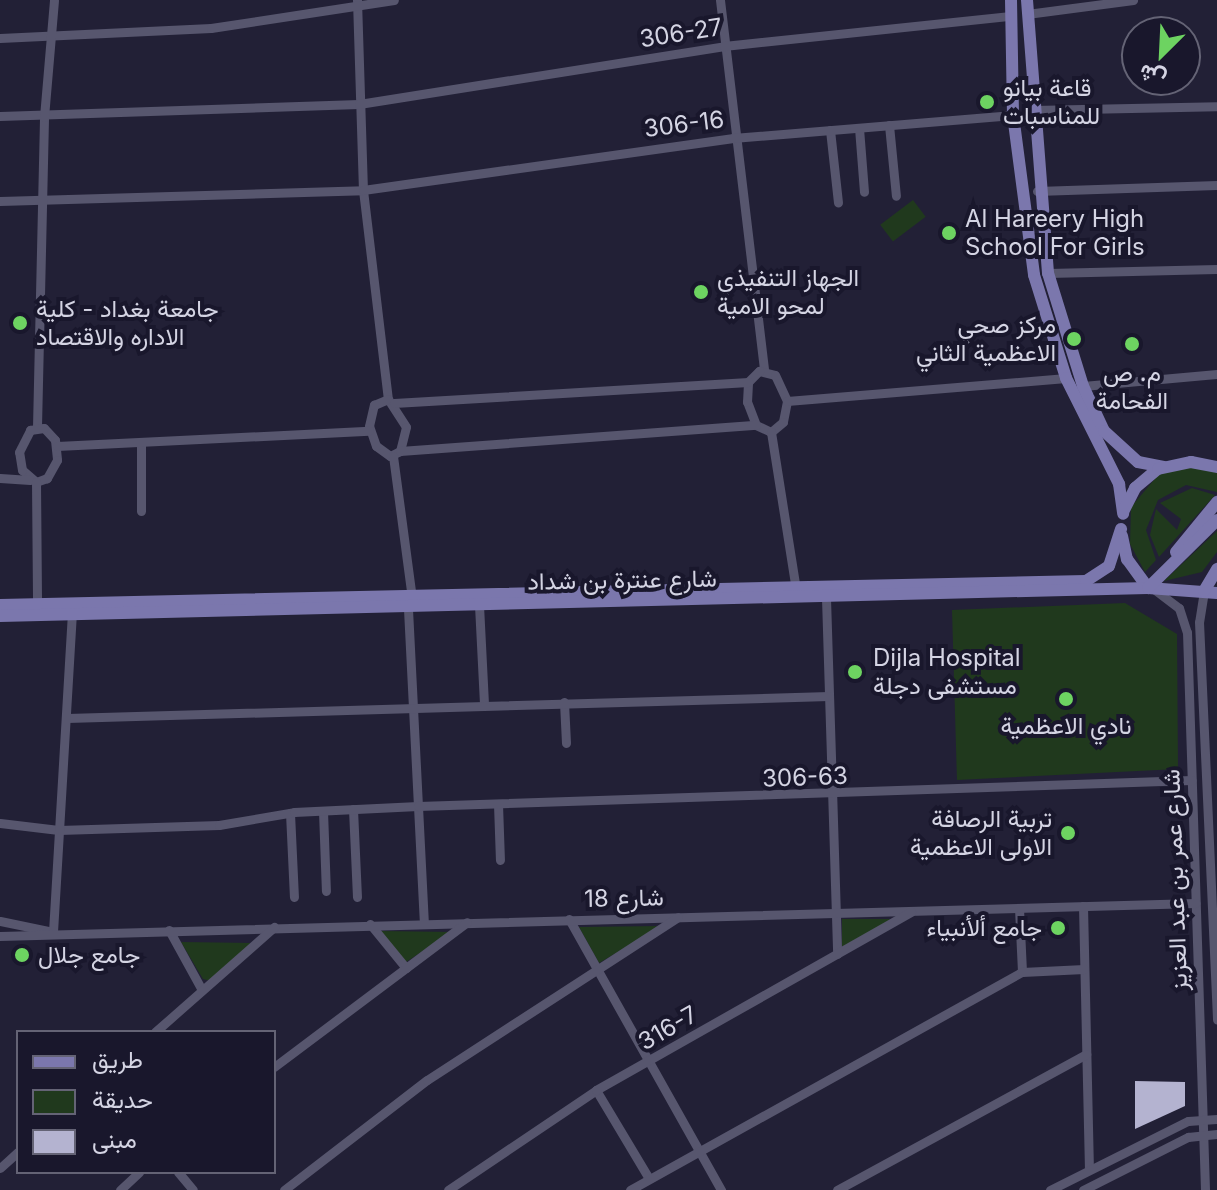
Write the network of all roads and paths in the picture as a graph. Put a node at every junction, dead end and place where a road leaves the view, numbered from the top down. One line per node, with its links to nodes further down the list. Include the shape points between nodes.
1 (54, 0): 10 (street)
2 (394, 0): 6 (street)
3 (720, 0): 11 (street)
4 (1011, 0): 8 (main road)
5 (1133, 0): 7 (street)
6 (357, 2): 10 (street, via 211,28); 12 (street)
7 (1027, 7): 14 (main road)
8 (1010, 16): 11 (street, 306-27); 15 (main road)
9 (0, 38): 10 (street)
10 (50, 39): 17 (street)
11 (724, 46): 12 (street, 306-27); 21 (street)
12 (359, 104): 17 (street, 306-27); 23 (street)
13 (1217, 106): 14 (street)
14 (1031, 110): 24 (main road)
15 (1013, 115): 18 (street, 306-16); 34 (main road, via 1034,275)
16 (0, 116): 17 (street, 306-27)
17 (44, 117): 28 (street)
18 (889, 125): 19 (street, 306-16); 26 (street)
19 (859, 128): 20 (street, 306-16); 25 (street)
20 (830, 130): 21 (street, 306-16); 29 (street)
21 (733, 138): 23 (street, 306-16); 32 (street)
22 (1217, 185): 24 (street)
23 (363, 190): 28 (street, 306-16); 37 (street)
24 (1037, 191): 31 (main road)
25 (864, 192)
26 (896, 196)
27 (0, 201): 28 (street, 306-16)
28 (42, 201): 40 (street)
29 (838, 203)
30 (1217, 269): 31 (street)
31 (1048, 273): 36 (main road)
32 (764, 370): 35 (street); 38 (street, via 781,382)
33 (1217, 374): 36 (street)
34 (1066, 378): 38 (street); 52 (main road, via 1119,484)
35 (748, 382): 37 (street); 39 (street, via 747,402)
36 (1083, 386): 46 (main road, via 1116,446 1138,462)
37 (391, 401): 41 (street, via 374,405); 45 (street, via 406,427)
38 (787, 401): 42 (street, via 783,422)
39 (756, 425): 42 (street); 45 (street)
40 (37, 427): 44 (street); 49 (street, via 19,452)
41 (369, 431): 43 (street); 45 (street, via 379,451)
42 (771, 432): 58 (street)
43 (141, 442): 44 (street); 51 (street)
44 (57, 446): 49 (street, via 54,470)
45 (396, 453): 61 (street)
46 (1164, 467): 47 (main road, via 1191,462); 52 (main road, via 1135,488)
47 (1217, 467)
48 (0, 478): 49 (street)
49 (33, 481): 64 (street)
50 (1217, 502): 55 (main road)
51 (141, 511)
52 (1123, 514): 54 (main road)
53 (1217, 520): 55 (main road)
54 (1121, 529): 57 (main road, via 1127,559); 58 (main road, شارع عنترة بن شداد, via 1109,566 1086,581)
55 (1169, 565): 57 (main road)
56 (1217, 569): 59 (main road)
57 (1148, 588): 59 (main road, شارع عنترة بن شداد); 60 (main road, شارع عنترة بن شداد); 74 (street, شارع عمر بن عبد العزيز, via 1172,600 1187,632)
58 (796, 589): 61 (main road, شارع عنترة بن شداد)
59 (1211, 592): 73 (street, شارع عمر بن عبد العزيز, via 1199,622)
60 (826, 598): 63 (main road, شارع عنترة بن شداد); 67 (street)
61 (410, 604): 63 (main road, شارع عنترة بن شداد); 64 (main road, شارع عنترة بن شداد); 65 (main road, شارع عنترة بن شداد); 70 (street)
62 (0, 605): 64 (main road, شارع عنترة بن شداد)
63 (479, 605): 69 (street)
64 (37, 606)
65 (72, 615): 66 (main road, شارع عنترة بن شداد); 71 (street)
66 (0, 616)
67 (829, 696): 68 (street); 75 (street)
68 (564, 702): 69 (street); 72 (street)
69 (484, 703): 70 (street)
70 (413, 706): 71 (street); 77 (street)
71 (67, 718): 82 (street)
72 (566, 743)
73 (1212, 762): 83 (street, شارع عمر بن عبد العزيز)
74 (1192, 780): 75 (street, 306-63); 89 (street, شارع عمر بن عبد العزيز)
75 (833, 796): 76 (street, 306-63); 93 (street)
76 (498, 804): 77 (street, 306-63); 84 (street)
77 (418, 806): 78 (street, 306-63); 98 (street)
78 (353, 809): 79 (street, 306-63); 88 (street)
79 (323, 811): 80 (street, 306-63); 85 (street)
80 (290, 813): 82 (street, 306-63, via 236,824); 87 (street)
81 (0, 823): 82 (street, 306-63)
82 (59, 830): 102 (street)
83 (1214, 840): 86 (street, شارع عمر بن عبد العزيز)
84 (500, 860)
85 (326, 891)
86 (1215, 895): 104 (street, شارع عمر بن عبد العزيز)
87 (294, 897)
88 (357, 897)
89 (1196, 903): 90 (street, شارع 18); 118 (street, شارع عمر بن عبد العزيز)
90 (1083, 906): 91 (street, شارع 18); 107 (street)
91 (1019, 908): 92 (street, شارع 18); 109 (street)
92 (914, 911): 93 (street, شارع 18); 105 (street, 316-7)
93 (838, 913): 94 (street, شارع 18); 105 (street)
94 (678, 917): 95 (street, شارع 18); 108 (street)
95 (569, 919): 97 (street, شارع 18); 108 (street)
96 (0, 921): 102 (street, شارع 18)
97 (467, 922): 98 (street, شارع 18); 106 (street)
98 (424, 923): 99 (street, شارع 18)
99 (370, 924): 100 (street, شارع 18); 106 (street)
100 (274, 927): 101 (street, شارع 18); 110 (street)
101 (169, 930): 102 (street, شارع 18); 110 (street)
102 (53, 932): 103 (street, شارع 18)
103 (0, 936)
104 (1216, 951): 111 (street, شارع عمر بن عبد العزيز)
105 (837, 954): 115 (street, 316-7)
106 (406, 968): 116 (street)
107 (1084, 969): 109 (street); 114 (street)
108 (597, 972): 115 (street); 132 (street, via 427,1080)
109 (1022, 972): 122 (street)
110 (202, 990): 113 (street)
111 (1217, 1012): 112 (street, شارع عمر بن عبد العزيز)
112 (1217, 1020)
113 (157, 1030)
114 (1086, 1054): 125 (street); 136 (street)
115 (648, 1062): 117 (street, 316-7); 122 (street)
116 (276, 1066)
117 (596, 1090): 128 (street); 133 (street, 316-7)
118 (1202, 1119): 119 (street); 121 (street, شارع عمر بن عبد العزيز); 125 (street)
119 (1217, 1119)
120 (1217, 1134): 121 (street)
121 (1203, 1135): 129 (street); 138 (street, شارع عمر بن عبد العزيز)
122 (697, 1149): 128 (street); 135 (street)
123 (16, 1154): 124 (street)
124 (0, 1168)
125 (1089, 1169): 137 (street)
126 (137, 1174): 130 (street)
127 (180, 1174): 131 (street)
128 (648, 1177): 134 (street)
129 (1088, 1189)
130 (120, 1190)
131 (193, 1190)
132 (284, 1190)
133 (448, 1190)
134 (630, 1190)
135 (721, 1190)
136 (837, 1190)
137 (1050, 1190)
138 (1205, 1190)

